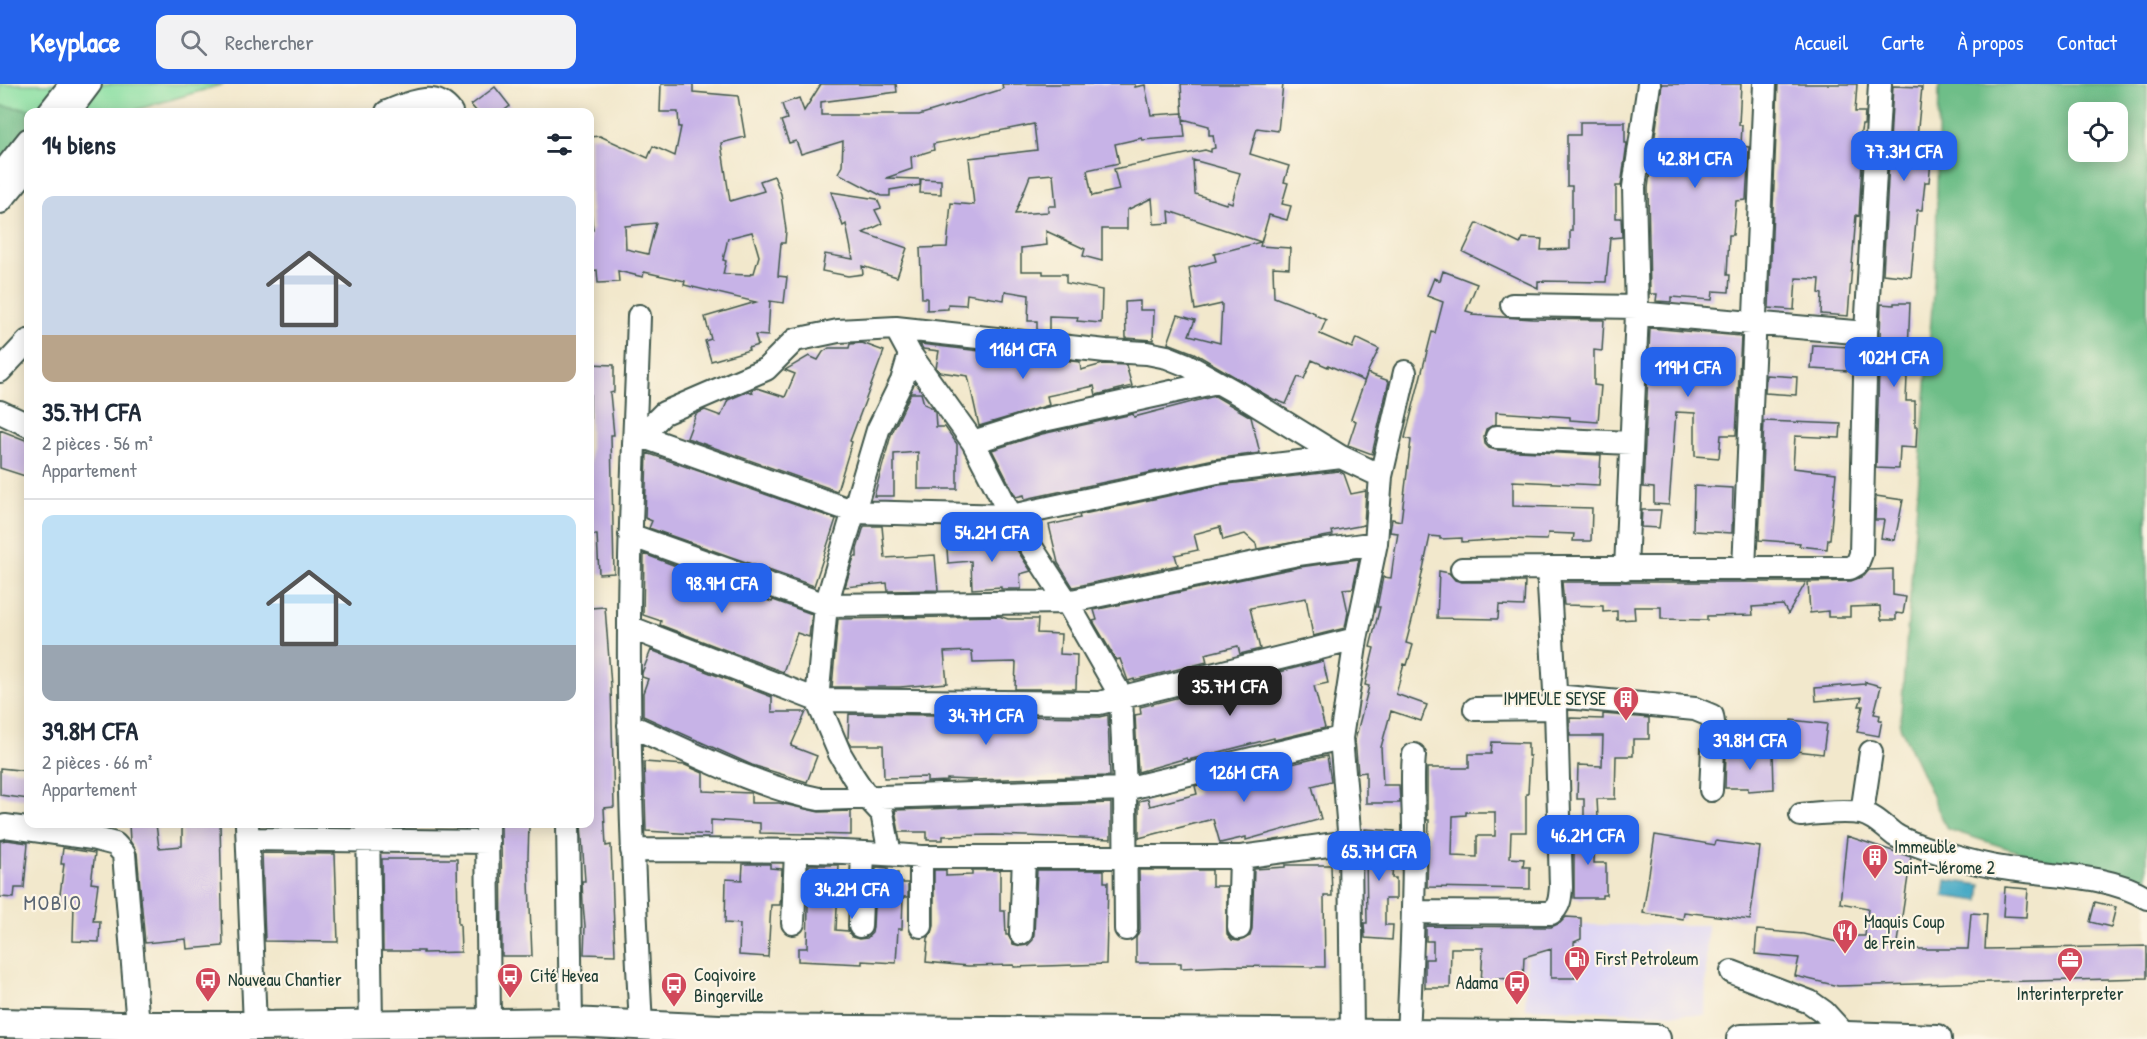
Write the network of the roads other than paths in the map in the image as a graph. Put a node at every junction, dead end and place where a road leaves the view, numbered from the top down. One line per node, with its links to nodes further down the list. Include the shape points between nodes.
1 (71, 84): 6 (street)
2 (90, 84): 7 (street)
3 (1649, 84): 15 (street, via 1634,187)
4 (1765, 84): 17 (street)
5 (1880, 84): 19 (street)
6 (52, 108)
7 (72, 108)
8 (397, 108): 9 (street, via 428,98)
9 (446, 108)
10 (24, 145): 12 (street)
11 (24, 173): 13 (street)
12 (0, 175)
13 (0, 202)
14 (1512, 305): 15 (street)
15 (1637, 310): 17 (street); 30 (street)
16 (639, 316): 27 (street)
17 (1754, 323): 19 (street); 40 (street)
18 (896, 328): 21 (street); 24 (street, via 1147,353 1187,364); 27 (street, via 838,331 795,340 766,369 664,413)
19 (1866, 333): 40 (street, via 1861,554 1857,564 1850,568)
20 (24, 345): 22 (street)
21 (910, 354): 29 (street); 33 (street, via 902,381 878,430)
22 (0, 371)
23 (1405, 372): 32 (street)
24 (1217, 382): 29 (street, via 1039,421); 31 (street)
25 (0, 412): 26 (street)
26 (24, 423)
27 (638, 435): 33 (street); 35 (street)
28 (1497, 437): 30 (street)
29 (973, 442): 34 (street)
30 (1631, 443): 39 (street)
31 (1341, 457): 32 (street); 34 (street, via 1217,472)
32 (1381, 476): 36 (street)
33 (855, 512): 34 (street); 42 (street)
34 (1011, 516): 41 (street)
35 (630, 535): 42 (street); 43 (street)
36 (1376, 543): 41 (street, via 1298,554); 44 (street)
37 (1548, 567): 38 (street); 39 (street); 47 (street)
38 (1462, 569)
39 (1626, 569): 40 (street)
40 (1744, 569)
41 (1067, 602): 42 (street); 45 (street)
42 (826, 605): 46 (street)
43 (629, 627): 46 (street); 49 (street)
44 (1356, 639): 45 (street); 50 (street)
45 (1121, 696): 46 (street, via 1099,703); 53 (street)
46 (817, 700): 55 (street, via 840,754)
47 (1556, 702): 48 (street); 54 (street, via 1695,709 1712,716); 73 (street, via 1561,887 1557,909 1551,913)
48 (1475, 709)
49 (629, 725): 55 (street, via 794,794 819,799); 64 (street)
50 (1341, 738): 53 (street); 63 (street)
51 (1871, 752): 56 (street)
52 (1414, 755): 73 (street)
53 (1125, 789): 55 (street); 68 (street)
54 (1711, 789)
55 (867, 797): 67 (street, via 882,813)
56 (1862, 813): 57 (street); 72 (street, via 1881,822 1896,836 1930,848 1991,866 2119,885)
57 (1801, 815)
58 (0, 828): 87 (street, via 92,838 115,844 124,854)
59 (568, 828): 81 (street)
60 (247, 831): 61 (street); 85 (street)
61 (368, 831): 62 (street); 84 (street)
62 (487, 833): 83 (street)
63 (1350, 842): 71 (street); 92 (street)
64 (632, 850): 65 (street); 86 (street)
65 (796, 851): 66 (street); 74 (street)
66 (863, 854): 67 (street); 75 (street)
67 (890, 854): 69 (street)
68 (1125, 856): 70 (street); 71 (street); 78 (street)
69 (921, 857): 70 (street); 76 (street)
70 (1024, 857): 79 (street)
71 (1241, 857): 77 (street)
72 (2147, 898)
73 (1413, 912): 93 (street)
74 (793, 923)
75 (860, 926)
76 (921, 926)
77 (1239, 928)
78 (1126, 929)
79 (1021, 933)
80 (1732, 972): 94 (street, via 1810,1002)
81 (571, 1022): 83 (main road); 86 (main road)
82 (0, 1023): 88 (main road)
83 (489, 1023): 84 (main road)
84 (372, 1025): 85 (main road)
85 (255, 1026): 89 (main road)
86 (641, 1026): 90 (main road)
87 (127, 1030): 88 (main road); 89 (main road)
88 (51, 1031)
89 (205, 1032)
90 (720, 1034): 91 (main road)
91 (946, 1034): 92 (main road)
92 (1352, 1034): 93 (main road)
93 (1415, 1036): 95 (main road)
94 (1846, 1036): 97 (main road); 98 (main road)
95 (1599, 1038): 96 (main road)
96 (1656, 1039)
97 (1741, 1039)
98 (1937, 1039)

